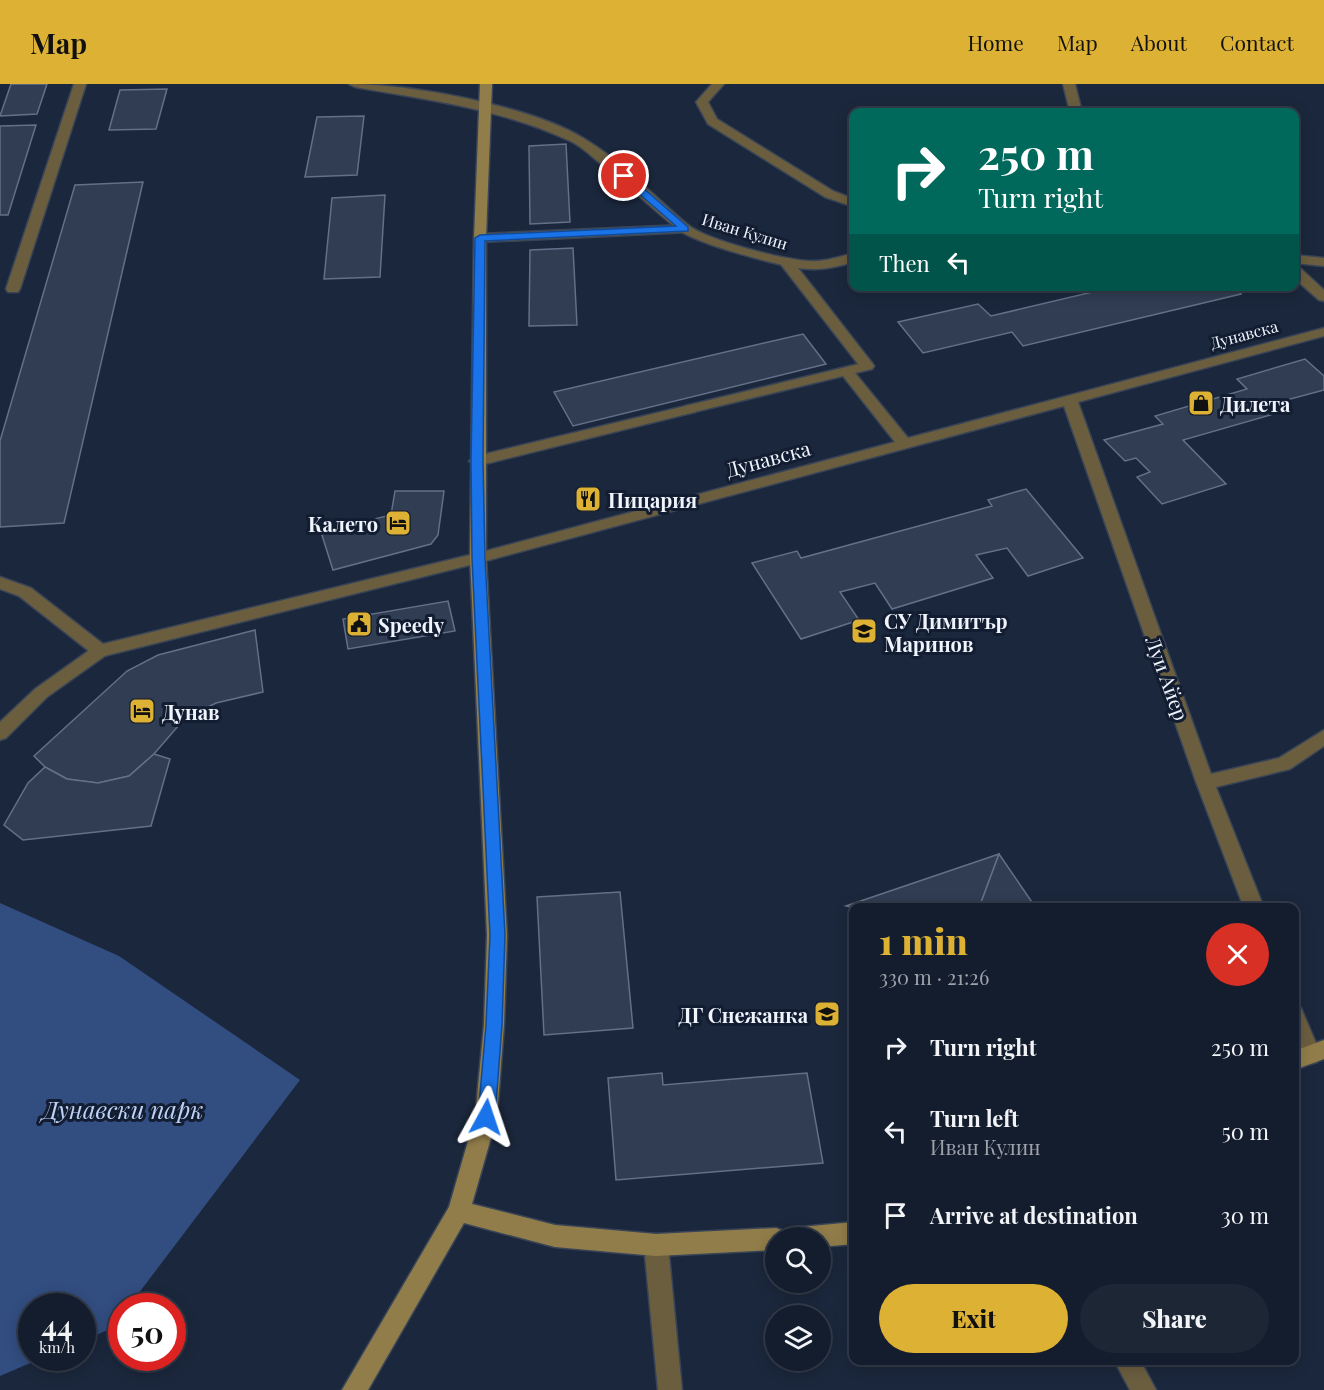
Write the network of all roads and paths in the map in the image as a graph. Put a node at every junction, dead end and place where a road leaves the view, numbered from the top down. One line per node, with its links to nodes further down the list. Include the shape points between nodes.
1 (80, 84): 16 (street)
2 (355, 84): 6 (street, Иван Кулин)
3 (486, 84): 6 (main road)
4 (718, 84): 8 (street, via 702,102 712,121 819,188)
5 (1069, 84): 7 (street)
6 (484, 106): 9 (street, Иван Кулин, via 578,140); 10 (main road)
7 (1075, 108)
8 (849, 201)
9 (685, 229): 10 (street); 13 (street, Иван Кулин)
10 (480, 238): 22 (main road)
11 (849, 259): 13 (street, Иван Кулин, via 833,264)
12 (1299, 260): 14 (street)
13 (786, 262): 19 (street, via 867,366)
14 (1324, 262)
15 (1299, 274): 17 (street)
16 (13, 289)
17 (1324, 297)
18 (1324, 332): 20 (street, Дунавска)
19 (846, 371): 21 (street); 22 (street)
20 (1069, 399): 21 (street, Дунавска); 28 (street, Луи Айер)
21 (904, 443): 23 (street, Дунавска)
22 (477, 461): 23 (main road)
23 (478, 558): 25 (street, Дунавска); 32 (main road, via 497,935 486,1117)
24 (0, 583): 25 (street, via 25,592)
25 (100, 651): 26 (street, via 41,693)
26 (0, 733)
27 (1324, 737): 28 (street, via 1284,764)
28 (1205, 782): 29 (street, Луи Айер)
29 (1252, 903)
30 (1299, 1027): 31 (street)
31 (1310, 1055)
32 (459, 1211): 36 (main road, via 555,1236); 38 (main road)
33 (849, 1233): 34 (main road)
34 (831, 1235)
35 (765, 1240): 36 (main road)
36 (656, 1245): 39 (street)
37 (1129, 1365): 40 (street)
38 (354, 1390)
39 (670, 1390)
40 (1144, 1390)

